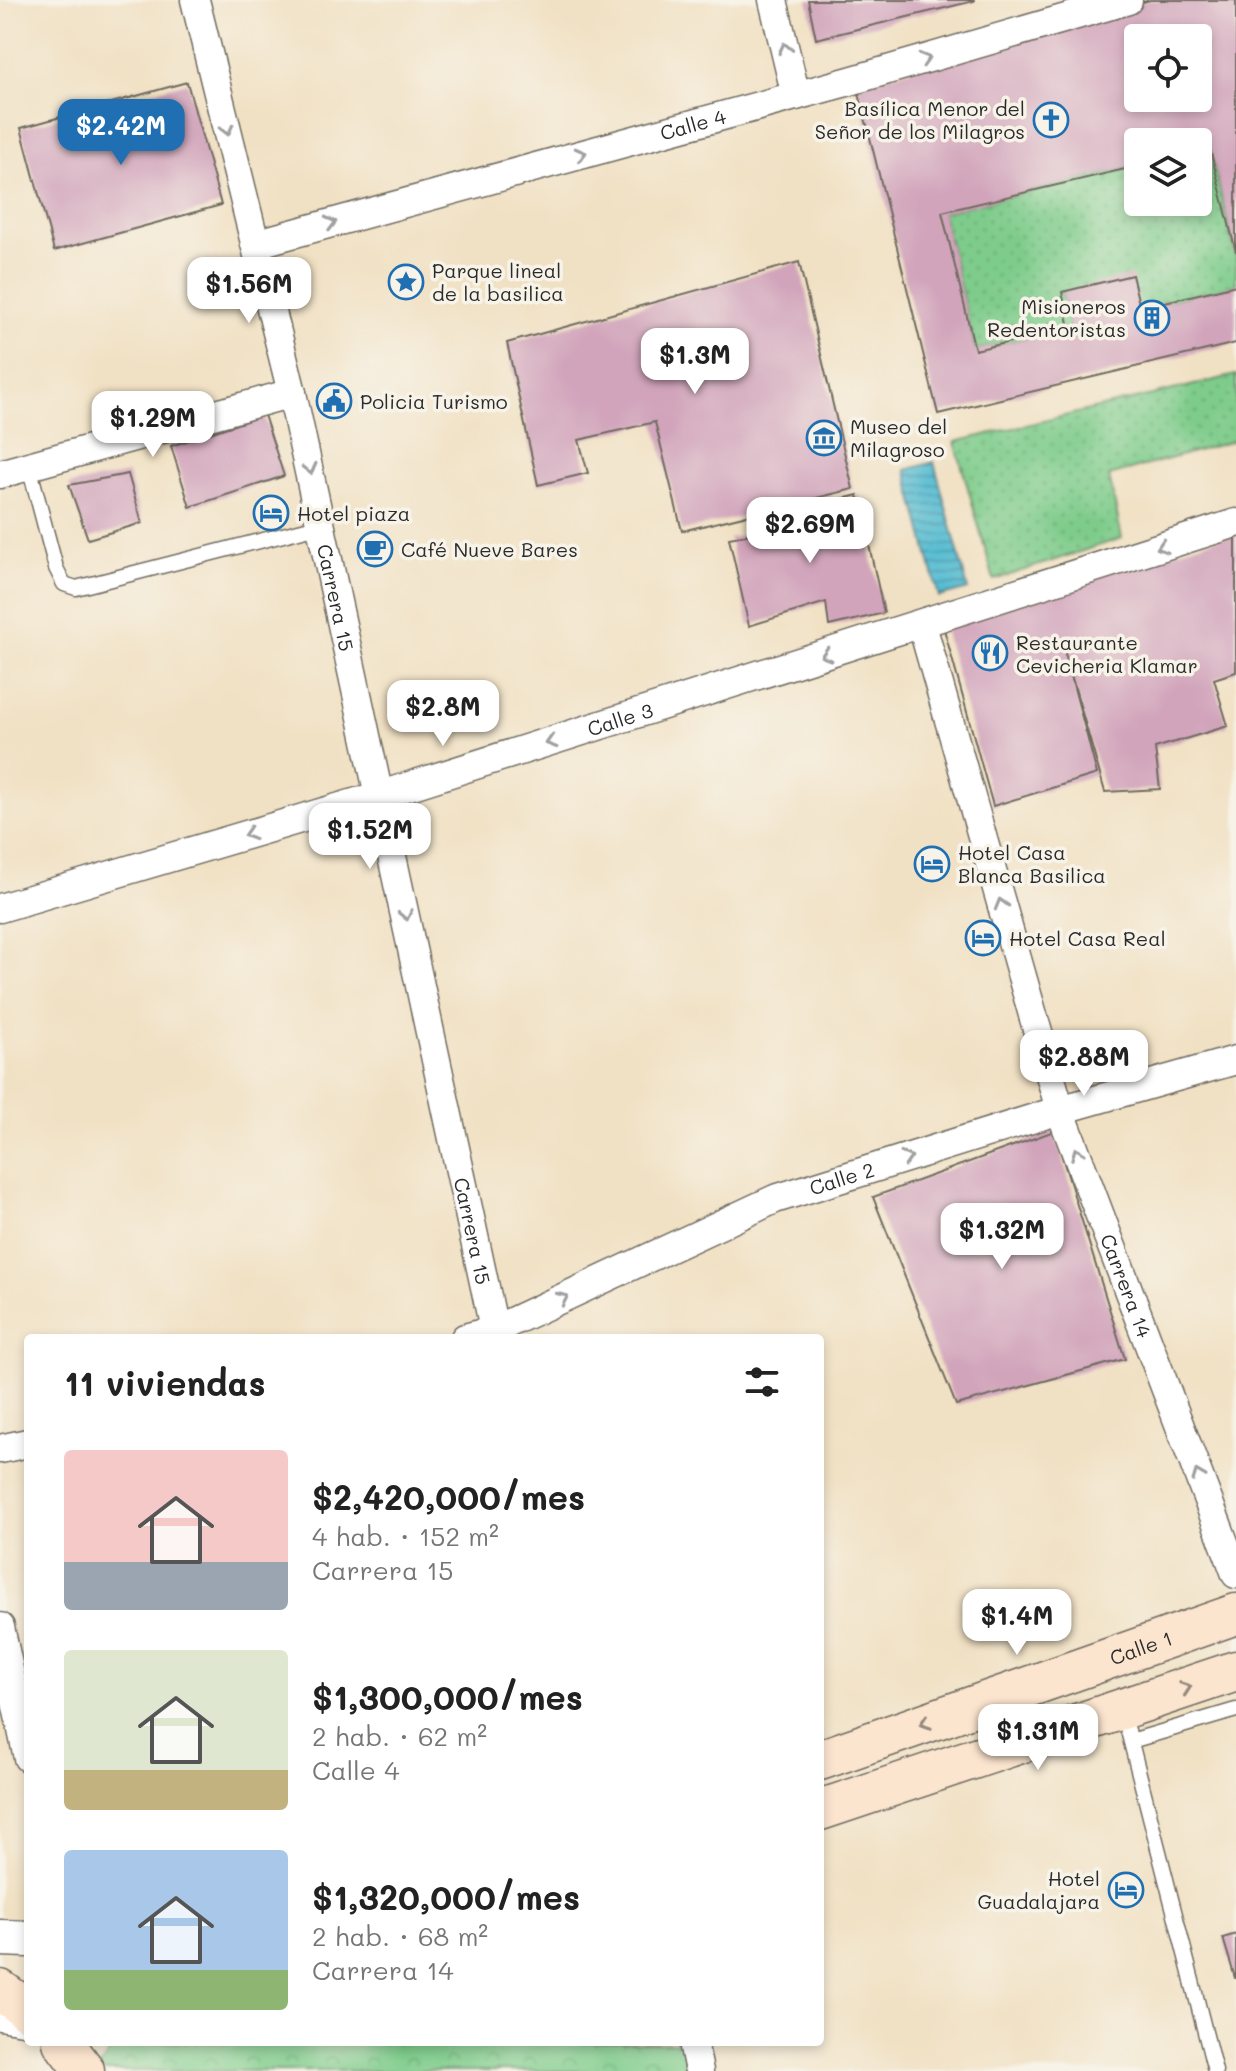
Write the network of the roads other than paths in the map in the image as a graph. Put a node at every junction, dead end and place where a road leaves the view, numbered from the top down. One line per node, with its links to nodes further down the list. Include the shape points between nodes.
1 (195, 0): 5 (street, Carrera 15, one-way to 5)
2 (773, 0): 4 (street, one-way to 2)
3 (1128, 0): 4 (street, Calle 4, one-way to 3)
4 (796, 96): 5 (street, Calle 4, one-way to 4)
5 (255, 244): 6 (street, Carrera 15)
6 (292, 393): 7 (street); 10 (street, Carrera 15, one-way to 10)
7 (29, 466): 8 (street); 10 (lane, via 56,568 64,584 76,588)
8 (0, 474)
9 (1236, 523): 11 (street, Calle 3, one-way to 11)
10 (322, 525): 12 (street, Carrera 15)
11 (922, 625): 12 (street, Calle 3, one-way to 12); 15 (street, Carrera 14, one-way to 11)
12 (381, 795): 13 (street, Calle 3, one-way to 13); 16 (street, Carrera 15, one-way to 16)
13 (0, 908)
14 (1236, 1060): 15 (street, Calle 2)
15 (1060, 1110): 16 (street, Calle 2, one-way to 15, via 775,1199); 19 (street, Carrera 14, one-way to 15)
16 (495, 1334)
17 (24, 1444): 18 (street)
18 (0, 1449)
19 (1236, 1574)
20 (1236, 1614): 26 (main road, Calle 1, one-way to 26)
21 (0, 1627): 25 (street)
22 (1236, 1671): 24 (main road, one-way to 22)
23 (1236, 1710): 24 (lane)
24 (1126, 1726): 27 (main road); 42 (lane)
25 (24, 1739)
26 (824, 1759)
27 (824, 1809)
28 (0, 1938): 29 (street)
29 (24, 1939)
30 (0, 1984): 31 (street)
31 (24, 1984)
32 (0, 1990): 33 (main road)
33 (24, 2007)
34 (0, 2019): 35 (street)
35 (24, 2023)
36 (66, 2046): 40 (main road)
37 (82, 2046): 40 (main road)
38 (99, 2046): 40 (main road)
39 (694, 2046): 41 (street)
40 (84, 2070)
41 (699, 2071)
42 (1215, 2071)

